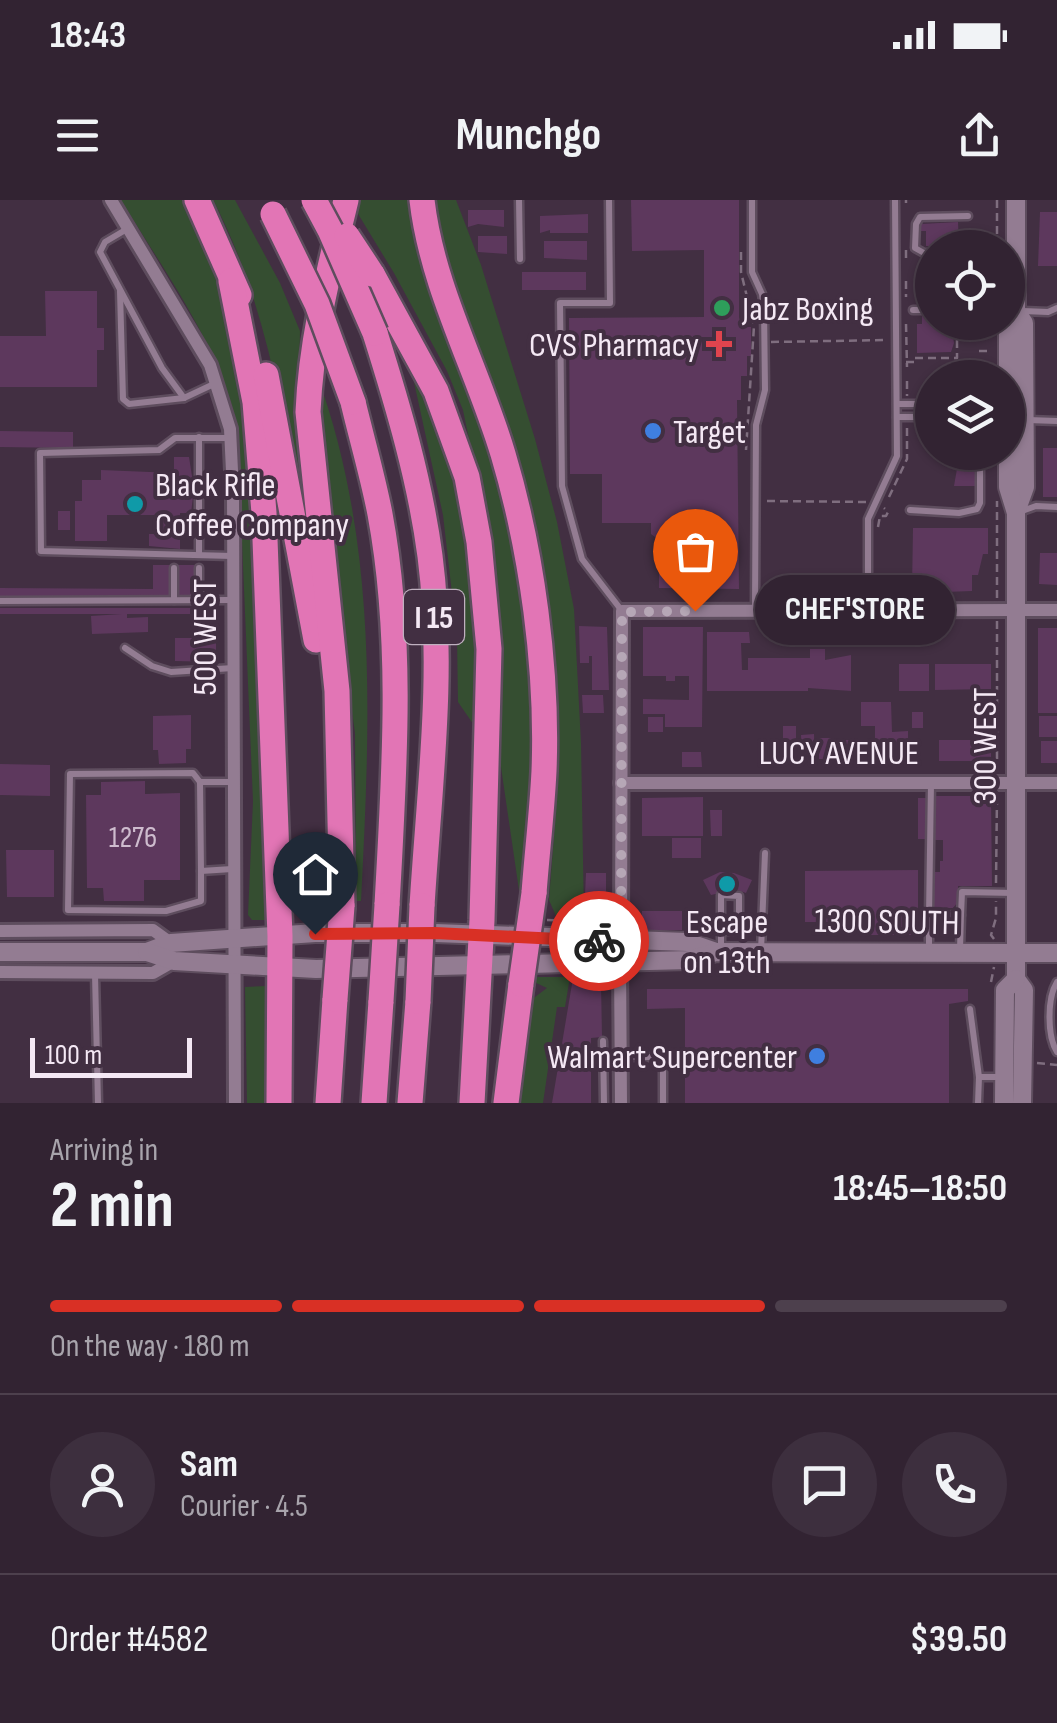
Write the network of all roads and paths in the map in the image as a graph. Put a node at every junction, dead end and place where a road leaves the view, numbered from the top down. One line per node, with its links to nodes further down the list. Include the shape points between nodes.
1 (112, 200): 15 (street, 500 WEST)
2 (198, 200): 20 (highway)
3 (314, 200): 129 (highway, I 15, bridge, via 376,334 407,437 430,556 436,656)
4 (323, 200): 95 (highway, bridge, via 436,391 467,477 489,648)
5 (346, 200): 82 (highway, via 316,320 308,412 337,691)
6 (422, 200): 131 (highway, bridge, via 443,286 504,455 542,680 544,770 534,893)
7 (519, 200): 19 (lane)
8 (609, 200): 70 (lane, via 610,303 560,303 562,486 582,559)
9 (752, 200): 32 (lane, via 752,272 762,294)
10 (895, 200): 39 (lane)
11 (997, 200): 17 (path)
12 (1016, 200): 18 (main road)
13 (268, 207): 128 (highway, I 15, bridge, via 317,304 353,402 380,516 392,612 396,742)
14 (968, 216): 16 (lane, via 920,217)
15 (128, 228): 22 (lane, via 100,252); 36 (street, 500 WEST)
16 (916, 230)
17 (997, 230)
18 (1016, 230)
19 (520, 259)
20 (232, 281): 82 (highway, via 250,316 274,411); 94 (highway, via 255,402 264,513)
21 (906, 281): 23 (path)
22 (120, 290): 37 (lane); 37 (lane, via 123,399 129,404)
23 (906, 297)
24 (1057, 308): 26 (lane)
25 (1025, 312): 26 (lane)
26 (1048, 312): 27 (lane)
27 (1057, 322)
28 (906, 324): 30 (path, via 906,365 915,358 956,358)
29 (890, 340): 32 (path)
30 (957, 340)
31 (751, 342): 32 (path)
32 (765, 342): 66 (lane, via 766,390 756,425)
33 (979, 351): 34 (path)
34 (990, 351)
35 (907, 381): 38 (path, via 907,398)
36 (216, 383): 37 (lane); 46 (street, 500 WEST)
37 (184, 398)
38 (915, 398)
39 (897, 404): 40 (lane); 42 (lane)
40 (915, 404)
41 (1025, 415): 44 (lane)
42 (897, 417): 43 (lane); 69 (lane, via 897,456 868,519)
43 (915, 417)
44 (1057, 420)
45 (199, 437): 46 (lane); 57 (lane); 57 (lane, via 175,438 159,450 40,453 40,551)
46 (230, 438): 58 (street, 500 WEST)
47 (980, 470): 54 (lane, via 977,508)
48 (1016, 470): 55 (main road, 300 WEST)
49 (997, 496): 61 (path)
50 (763, 501): 51 (path)
51 (870, 502)
52 (884, 508): 56 (path, via 888,512)
53 (1057, 508): 55 (lane)
54 (910, 510)
55 (1016, 513): 67 (main road, 300 WEST)
56 (877, 529)
57 (199, 555): 58 (lane)
58 (233, 556): 65 (street, 500 WEST)
59 (174, 568): 63 (lane)
60 (199, 568): 64 (lane)
61 (997, 598)
62 (0, 600): 63 (lane)
63 (174, 600): 64 (lane)
64 (199, 600): 65 (lane)
65 (234, 600): 73 (street, 500 WEST)
66 (755, 610): 69 (street); 70 (street)
67 (1016, 610): 68 (street); 69 (street); 78 (main road, 300 WEST)
68 (1057, 610)
69 (868, 611)
70 (622, 612): 80 (street)
71 (996, 623): 74 (path)
72 (126, 648): 73 (lane, via 171,672)
73 (234, 668): 76 (street, 500 WEST)
74 (997, 769)
75 (200, 782): 76 (lane); 85 (lane); 85 (lane, via 193,773 70,774 68,910 166,911 201,901)
76 (235, 782): 84 (street, 500 WEST)
77 (931, 782): 78 (street, LUCY AVENUE); 80 (street, LUCY AVENUE); 89 (lane)
78 (1016, 782): 79 (street, LUCY AVENUE); 87 (main road, 300 WEST)
79 (1057, 783)
80 (621, 784): 99 (street)
81 (997, 792): 86 (path)
82 (340, 813): 127 (highway, bridge, via 342,906)
83 (765, 853): 102 (lane)
84 (236, 869): 85 (lane); 97 (street, 500 WEST)
85 (202, 871)
86 (996, 893): 87 (lane); 88 (lane, via 962,892); 96 (path)
87 (1016, 893): 106 (main road, 300 WEST)
88 (961, 915): 89 (lane); 105 (lane)
89 (930, 916): 104 (lane)
90 (534, 920): 91 (path)
91 (606, 922)
92 (0, 931): 101 (street, via 153,930)
93 (721, 931): 93 (lane, via 721,896 739,896 739,931); 98 (lane)
94 (280, 936): 95 (main road); 97 (main road); 109 (highway)
95 (481, 936): 99 (main road); 108 (highway)
96 (990, 937)
97 (235, 939): 101 (main road); 107 (street, 500 WEST)
98 (712, 950): 99 (main road, 1300 SOUTH); 102 (main road, 1300 SOUTH)
99 (620, 951): 108 (main road); 119 (street)
100 (0, 952): 101 (main road)
101 (172, 952): 107 (main road); 111 (street, via 153,972)
102 (761, 952): 104 (main road, 1300 SOUTH)
103 (1057, 953): 106 (main road, 1300 SOUTH)
104 (928, 954): 105 (main road, 1300 SOUTH)
105 (960, 954): 106 (main road, 1300 SOUTH)
106 (1016, 954): 113 (main road, 300 WEST)
107 (235, 966): 109 (main road); 125 (street, 500 WEST)
108 (479, 966): 109 (main road); 130 (highway)
109 (280, 968): 126 (highway)
110 (0, 972): 111 (street)
111 (95, 972): 124 (lane)
112 (990, 978): 115 (path)
113 (1016, 978): 123 (main road, 300 WEST, via 1005,990); 137 (main road, 300 WEST, via 1024,990)
114 (1057, 982): 118 (lane, via 1051,1000)
115 (994, 988)
116 (970, 1008): 122 (lane)
117 (604, 1042): 132 (lane)
118 (1057, 1052)
119 (621, 1057): 133 (street); 134 (lane, via 663,1057)
120 (1036, 1062): 121 (path)
121 (1057, 1065)
122 (979, 1076): 123 (lane); 135 (lane)
123 (1004, 1077): 136 (main road, 300 WEST)
124 (98, 1103)
125 (235, 1103)
126 (279, 1103)
127 (328, 1103)
128 (374, 1103)
129 (410, 1103)
130 (472, 1103)
131 (506, 1103)
132 (604, 1103)
133 (622, 1103)
134 (664, 1103)
135 (978, 1103)
136 (1004, 1103)
137 (1022, 1103)

